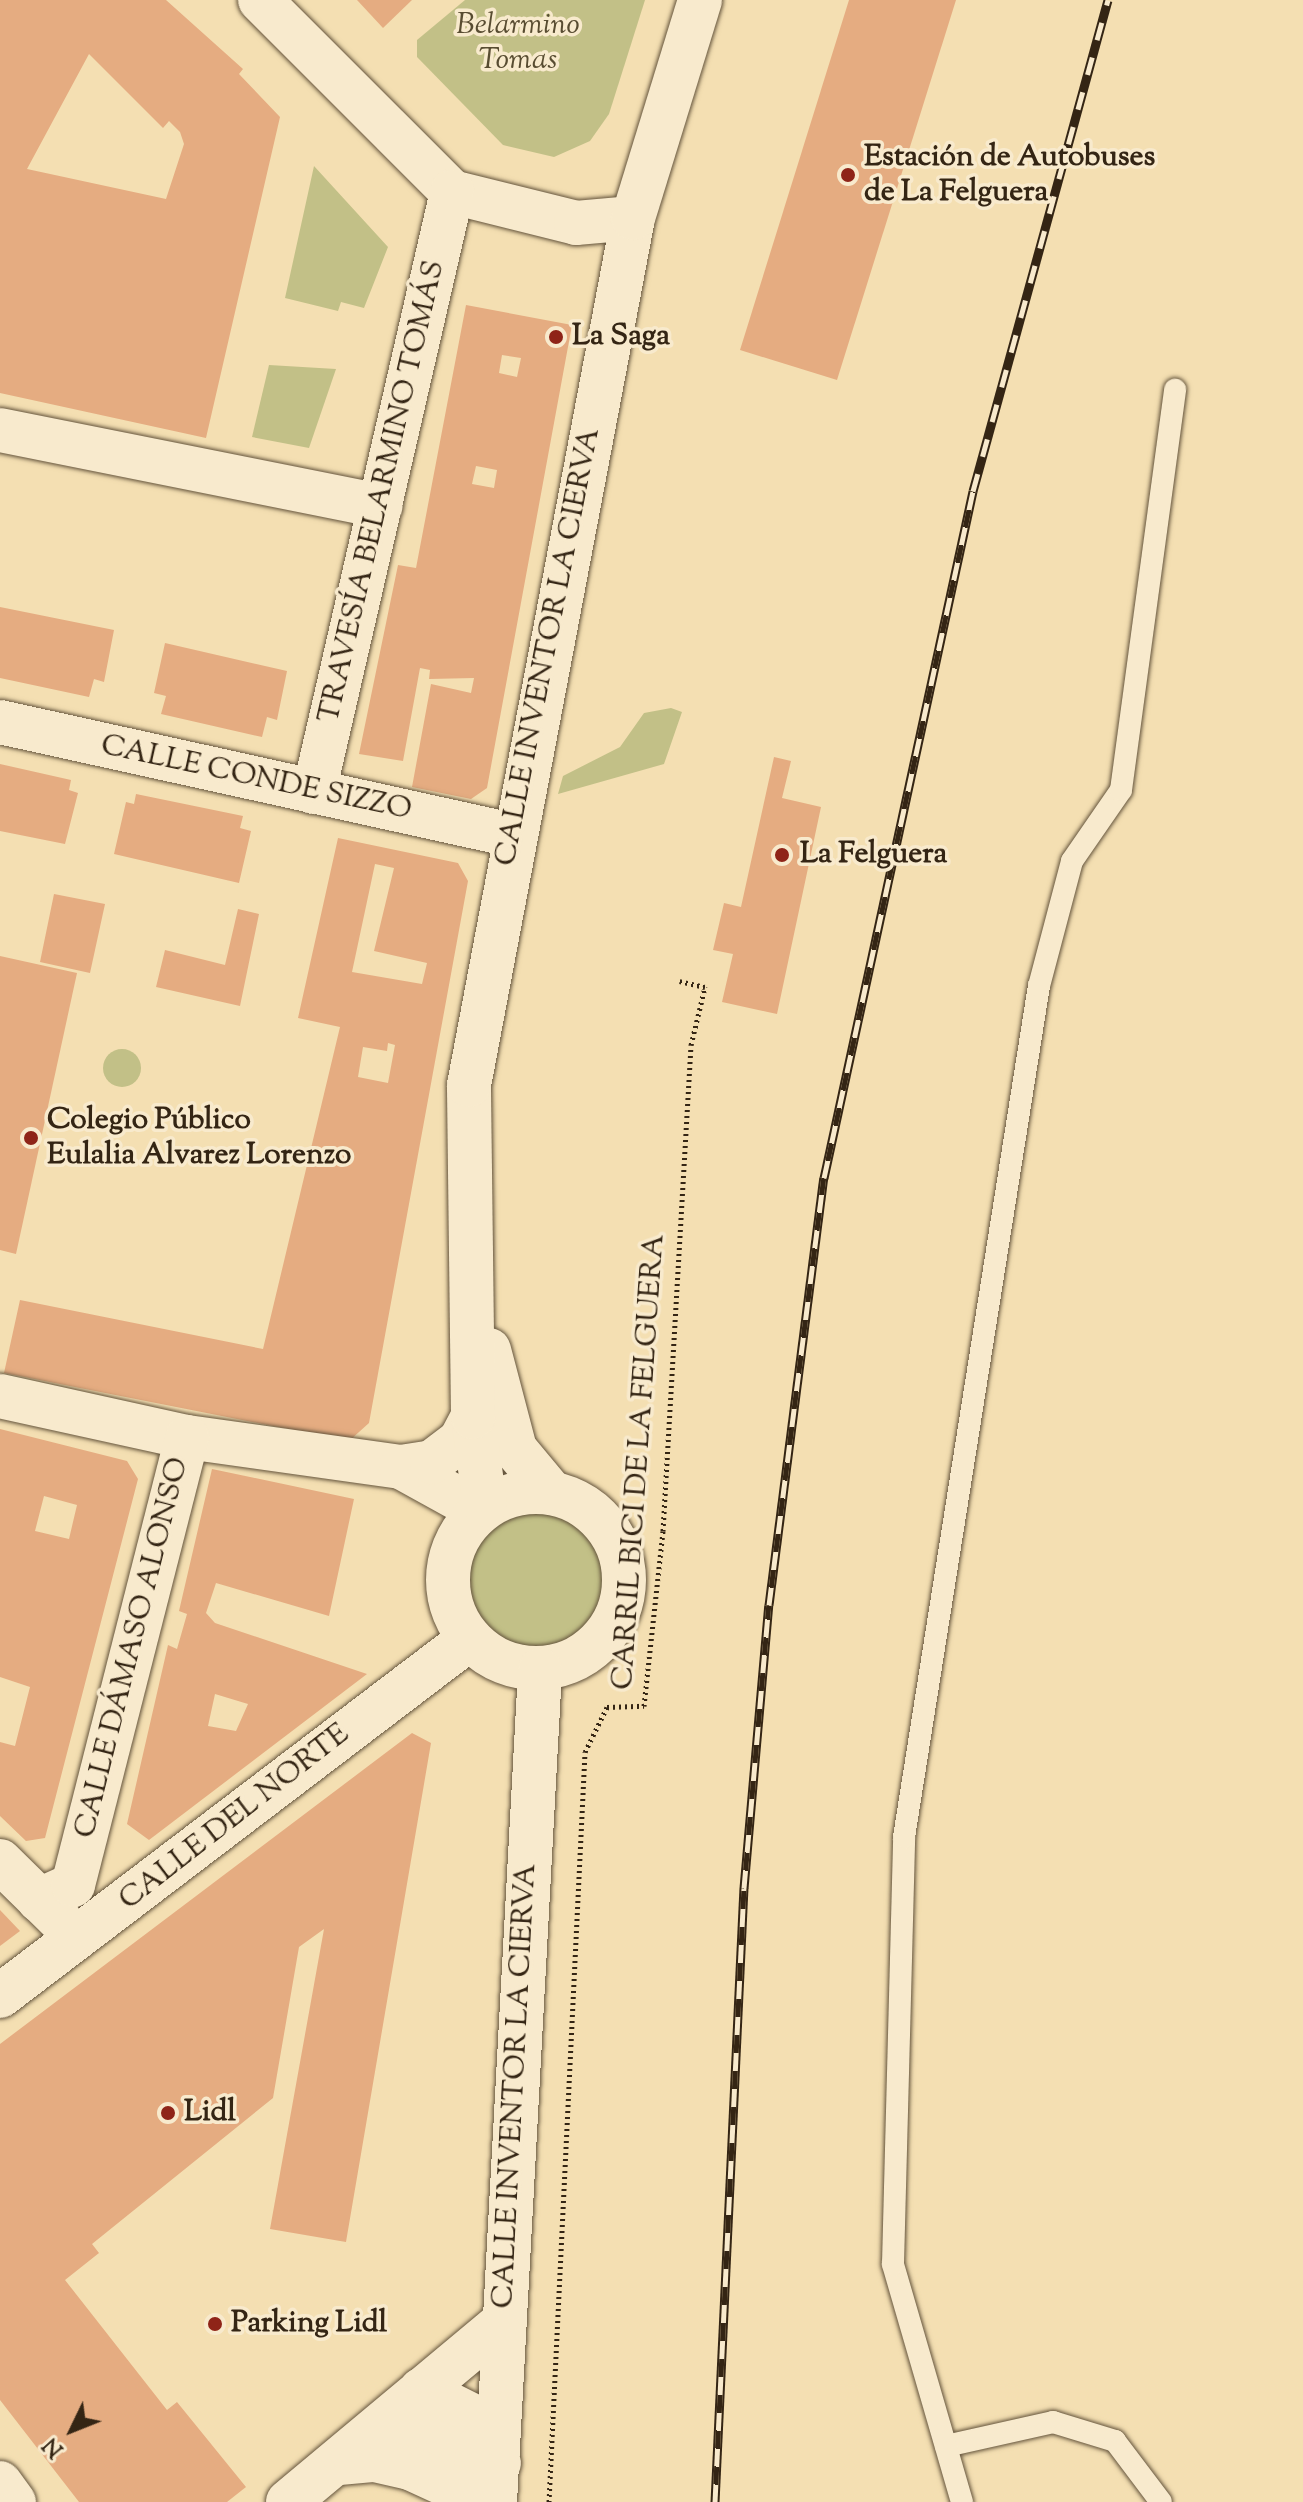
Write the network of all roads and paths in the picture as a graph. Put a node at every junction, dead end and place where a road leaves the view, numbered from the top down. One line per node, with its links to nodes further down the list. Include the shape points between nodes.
1 (260, 0): 3 (street)
2 (700, 0): 4 (street, CALLE INVENTOR LA CIERVA)
3 (452, 192): 4 (street, via 576,223); 7 (street, TRAVESÍA BELARMINO TOMÁS)
4 (633, 218): 10 (street, CALLE INVENTOR LA CIERVA)
5 (1175, 390): 29 (lane, via 1121,790 1072,861 1039,986 904,1837 893,2264)
6 (0, 430): 7 (street)
7 (380, 506): 9 (street, TRAVESÍA BELARMINO TOMÁS)
8 (0, 722): 9 (street, CALLE CONDE SIZZO)
9 (314, 792): 10 (street, CALLE CONDE SIZZO)
10 (512, 835): 12 (street, CALLE INVENTOR LA CIERVA, via 469,1085)
11 (680, 981): 35 (path, CARRIL BICI DE LA FELGUERA, via 705,987 691,1045 663,1531 644,1706 607,1707 585,1752)
12 (477, 1304): 14 (street, CALLE INVENTOR LA CIERVA); 17 (street, CALLE INVENTOR LA CIERVA, via 515,1449)
13 (0, 1396): 15 (street)
14 (473, 1417): 16 (street, via 460,1441 432,1462); 18 (street, CALLE INVENTOR LA CIERVA)
15 (187, 1437): 16 (street); 21 (street, CALLE DÁMASO ALONSO)
16 (401, 1467): 18 (street)
17 (550, 1491): 18 (street, via 517,1491); 20 (street, via 572,1498 601,1521 616,1541 625,1588 614,1624 580,1658)
18 (482, 1507): 19 (street, via 450,1552 447,1596)
19 (468, 1640): 20 (street, via 502,1664); 23 (street, CALLE DEL NORTE)
20 (540, 1670): 27 (street, CALLE INVENTOR LA CIERVA)
21 (79, 1860): 23 (street, CALLE DÁMASO ALONSO, via 86,1880); 24 (street, CALLE DÁMASO ALONSO, via 73,1885)
22 (0, 1861): 24 (street)
23 (135, 1895): 25 (street, CALLE DEL NORTE)
24 (39, 1900): 25 (street)
25 (78, 1939): 26 (street, CALLE DEL NORTE)
26 (0, 1996)
27 (502, 2323): 28 (street); 31 (street, CALLE INVENTOR LA CIERVA)
28 (400, 2415): 30 (street); 31 (street)
29 (946, 2446): 36 (lane); 37 (lane, via 1053,2422 1115,2441)
30 (339, 2463): 31 (street, via 375,2460); 34 (street)
31 (494, 2474)
32 (0, 2483): 33 (street)
33 (14, 2502)
34 (288, 2502)
35 (549, 2502)
36 (962, 2502)
37 (1161, 2502)

